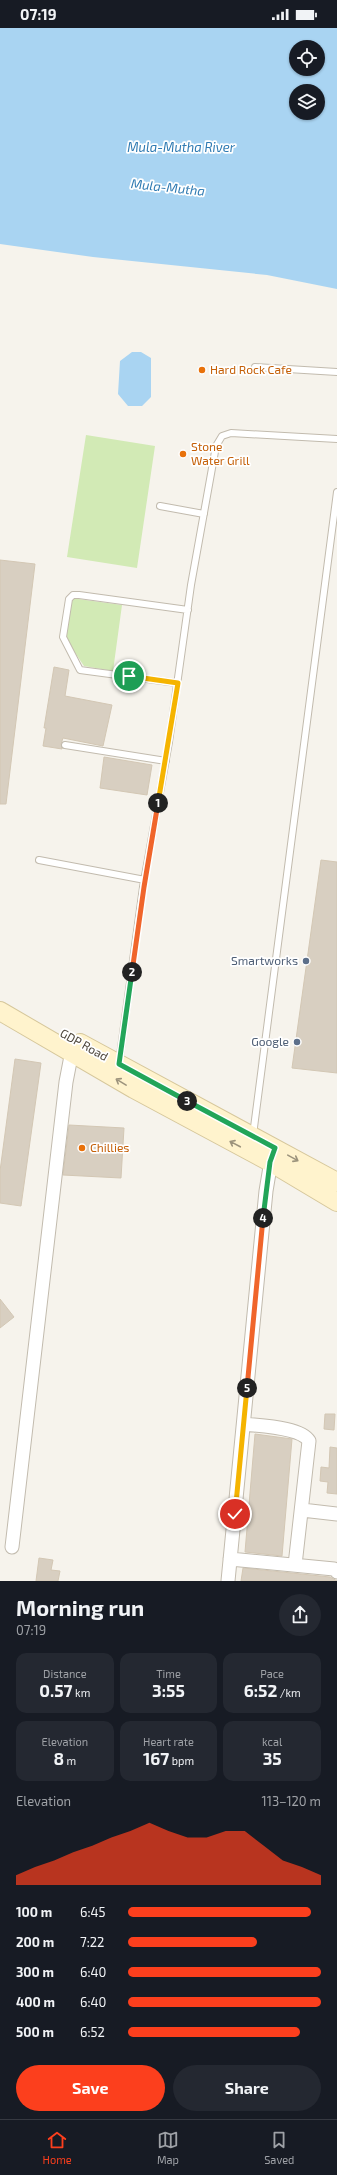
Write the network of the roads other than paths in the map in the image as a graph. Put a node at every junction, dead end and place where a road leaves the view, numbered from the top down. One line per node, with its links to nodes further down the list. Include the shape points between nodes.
1 (255, 367): 2 (lane)
2 (337, 372)
3 (337, 439): 6 (lane, via 231,433 222,436 216,446)
4 (337, 492): 17 (lane)
5 (160, 506): 6 (lane)
6 (204, 514): 7 (lane)
7 (188, 610): 8 (lane); 8 (lane, via 72,595 69,599 63,637 80,670)
8 (178, 683): 10 (lane)
9 (65, 745): 10 (lane)
10 (166, 761): 12 (lane)
11 (39, 860): 12 (lane)
12 (145, 880): 16 (lane)
13 (0, 999): 16 (main road, GDP Road)
14 (0, 1011): 15 (main road)
15 (72, 1051): 18 (main road, one-way to 15, via 134,1090); 24 (street, via 66,1082)
16 (119, 1064): 17 (main road, GDP Road)
17 (253, 1137): 18 (main road, GDP Road)
18 (272, 1155): 19 (main road, GDP Road, one-way to 19); 20 (main road, GDP Road); 21 (street)
19 (337, 1182)
20 (337, 1202)
21 (244, 1424): 22 (street, via 297,1432 306,1436 310,1448); 25 (street)
22 (302, 1510): 23 (street); 26 (street)
23 (337, 1514)
24 (12, 1547)
25 (230, 1558): 26 (street); 28 (street)
26 (295, 1565): 27 (street, via 334,1569)
27 (337, 1572)
28 (228, 1581)

